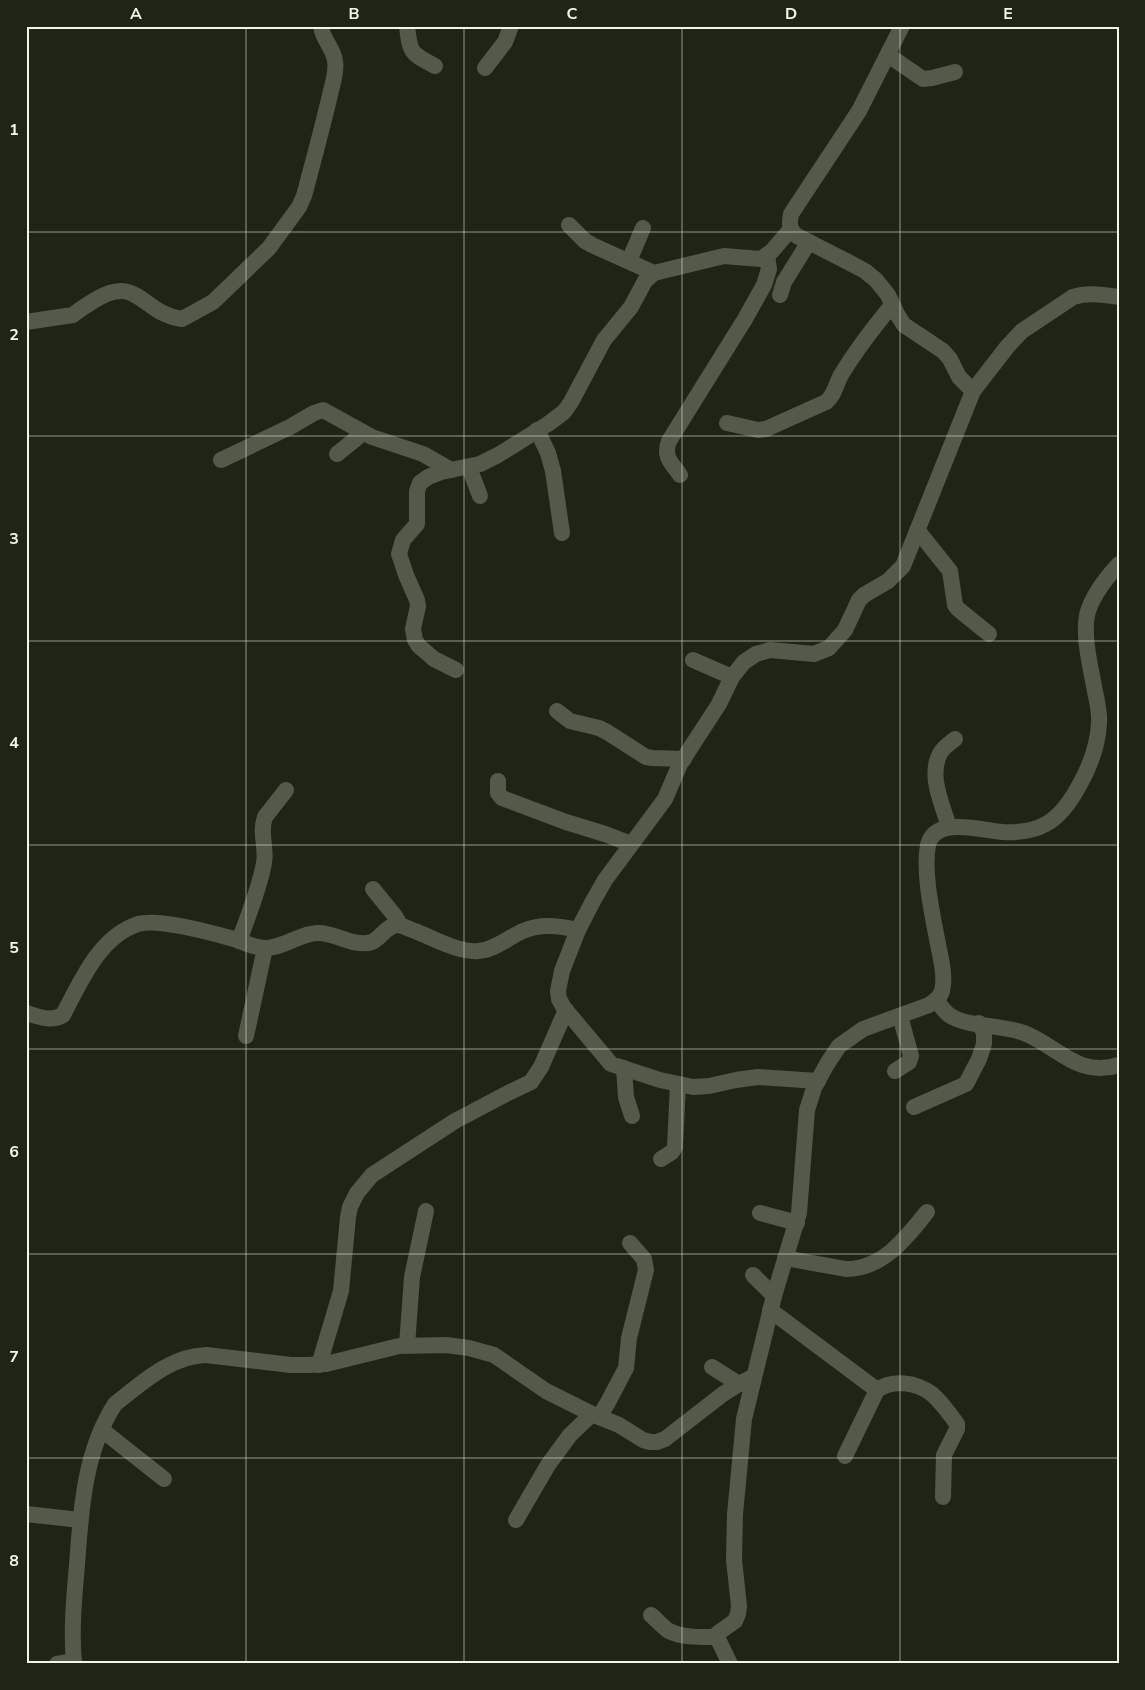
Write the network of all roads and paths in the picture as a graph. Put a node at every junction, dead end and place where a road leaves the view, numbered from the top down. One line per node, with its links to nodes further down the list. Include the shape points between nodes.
1 (321, 26): 19 (street, via 336,62 326,111 302,202 269,248 213,302 182,319 162,314 134,294 116,290 107,292 73,316)
2 (406, 26): 6 (street, via 414,54)
3 (511, 26): 7 (street, via 505,42)
4 (902, 26): 5 (street)
5 (888, 55): 8 (street, via 923,79); 11 (street, via 858,111 791,214)
6 (436, 66)
7 (485, 68)
8 (954, 72)
9 (570, 225): 14 (street, via 585,241)
10 (643, 228): 14 (street)
11 (790, 230): 12 (street); 13 (street)
12 (809, 242): 16 (street); 18 (street, via 865,271 882,286)
13 (766, 255): 15 (street, via 761,259 724,256); 28 (street, via 770,269 764,285 669,442 667,456)
14 (629, 262): 15 (street)
15 (654, 273): 22 (street, via 604,340 568,407)
16 (780, 294)
17 (1119, 297): 20 (street, via 1082,294 1049,313 1022,331)
18 (892, 305): 20 (street, via 904,325 943,351 959,377); 21 (street, via 873,328 826,402 766,429)
19 (26, 322)
20 (973, 391): 30 (street)
21 (727, 423)
22 (537, 430): 26 (street, via 498,455); 31 (street, via 553,471)
23 (363, 433): 24 (street); 25 (street, via 328,412 319,411); 27 (street, via 423,454)
24 (337, 454)
25 (221, 460)
26 (468, 467): 27 (street); 29 (street)
27 (451, 470): 35 (street, via 420,483 417,524 403,540 399,554 417,600 413,628 416,640 434,659)
28 (680, 475)
29 (480, 496)
30 (918, 531): 33 (street, via 950,571 955,605); 36 (street, via 903,566 888,581 858,600 844,630 829,648 814,654 770,650 756,654 744,662)
31 (562, 533)
32 (1119, 564): 42 (street, via 1104,581 1087,615 1098,736 1080,784 1063,811 1036,829 1019,832)
33 (989, 634)
34 (693, 660): 36 (street)
35 (456, 670)
36 (732, 677): 39 (street, via 720,704)
37 (557, 711): 39 (street, via 570,721 607,732 646,756)
38 (955, 739): 42 (street, via 940,752 936,771)
39 (684, 759): 43 (street, via 665,799)
40 (498, 781): 43 (street, via 498,793 502,798)
41 (286, 790): 47 (street, via 263,822 264,861)
42 (949, 828): 49 (street, via 932,834 928,844 931,909 944,982)
43 (631, 844): 46 (street, via 605,880)
44 (373, 889): 45 (street)
45 (400, 925): 46 (street, via 471,952 488,949 523,930 539,926); 48 (street, via 388,929 373,941 356,943 316,933)
46 (578, 930): 50 (street, via 558,990)
47 (239, 941): 48 (street); 51 (street, via 164,924 147,922 136,925 113,938 101,950 63,1015 56,1019)
48 (265, 948): 54 (street)
49 (936, 1000): 52 (street); 53 (street, via 951,1016)
50 (566, 1010): 56 (street, via 605,1059); 72 (street, via 531,1082 462,1117 389,1163 364,1182 357,1192 348,1217 341,1291)
51 (26, 1013)
52 (900, 1016): 57 (street, via 911,1056 909,1062); 58 (street, via 863,1029 839,1046)
53 (979, 1024): 55 (street, via 1025,1033 1072,1062 1097,1068); 60 (street, via 984,1033 984,1044 966,1084)
54 (246, 1036)
55 (1119, 1065)
56 (624, 1068): 59 (street); 61 (street, via 626,1097)
57 (895, 1071)
58 (818, 1081): 59 (street, via 758,1078 709,1086); 66 (street, via 807,1110)
59 (678, 1084): 62 (street, via 675,1147)
60 (914, 1107)
61 (632, 1116)
62 (661, 1159)
63 (426, 1211): 71 (street, via 412,1277)
64 (927, 1212): 68 (street, via 891,1252 856,1269)
65 (760, 1213): 66 (street)
66 (797, 1223): 68 (street)
67 (630, 1243): 76 (street, via 644,1258 646,1270 629,1338 626,1368 611,1398)
68 (785, 1258): 70 (street)
69 (753, 1275): 70 (street)
70 (772, 1303): 74 (street); 75 (street)
71 (408, 1345): 72 (street); 76 (street, via 446,1344 494,1355 546,1391)
72 (319, 1364): 77 (street, via 291,1366 193,1355 168,1364 114,1404)
73 (712, 1367): 74 (street)
74 (746, 1380): 76 (street, via 657,1442 643,1440); 85 (street, via 735,1514 734,1560 739,1606 735,1621 718,1632)
75 (877, 1390): 78 (street); 80 (street, via 900,1382 922,1389 932,1394 957,1424 944,1454)
76 (595, 1415): 83 (street, via 570,1435)
77 (102, 1430): 79 (street); 82 (street, via 85,1480)
78 (845, 1456)
79 (164, 1479)
80 (943, 1496)
81 (26, 1514): 82 (street)
82 (80, 1520): 86 (street, via 72,1630)
83 (516, 1520)
84 (651, 1615): 85 (street, via 669,1630 680,1634)
85 (717, 1637): 88 (street)
86 (74, 1662): 87 (street)
87 (57, 1664)
88 (730, 1664)

